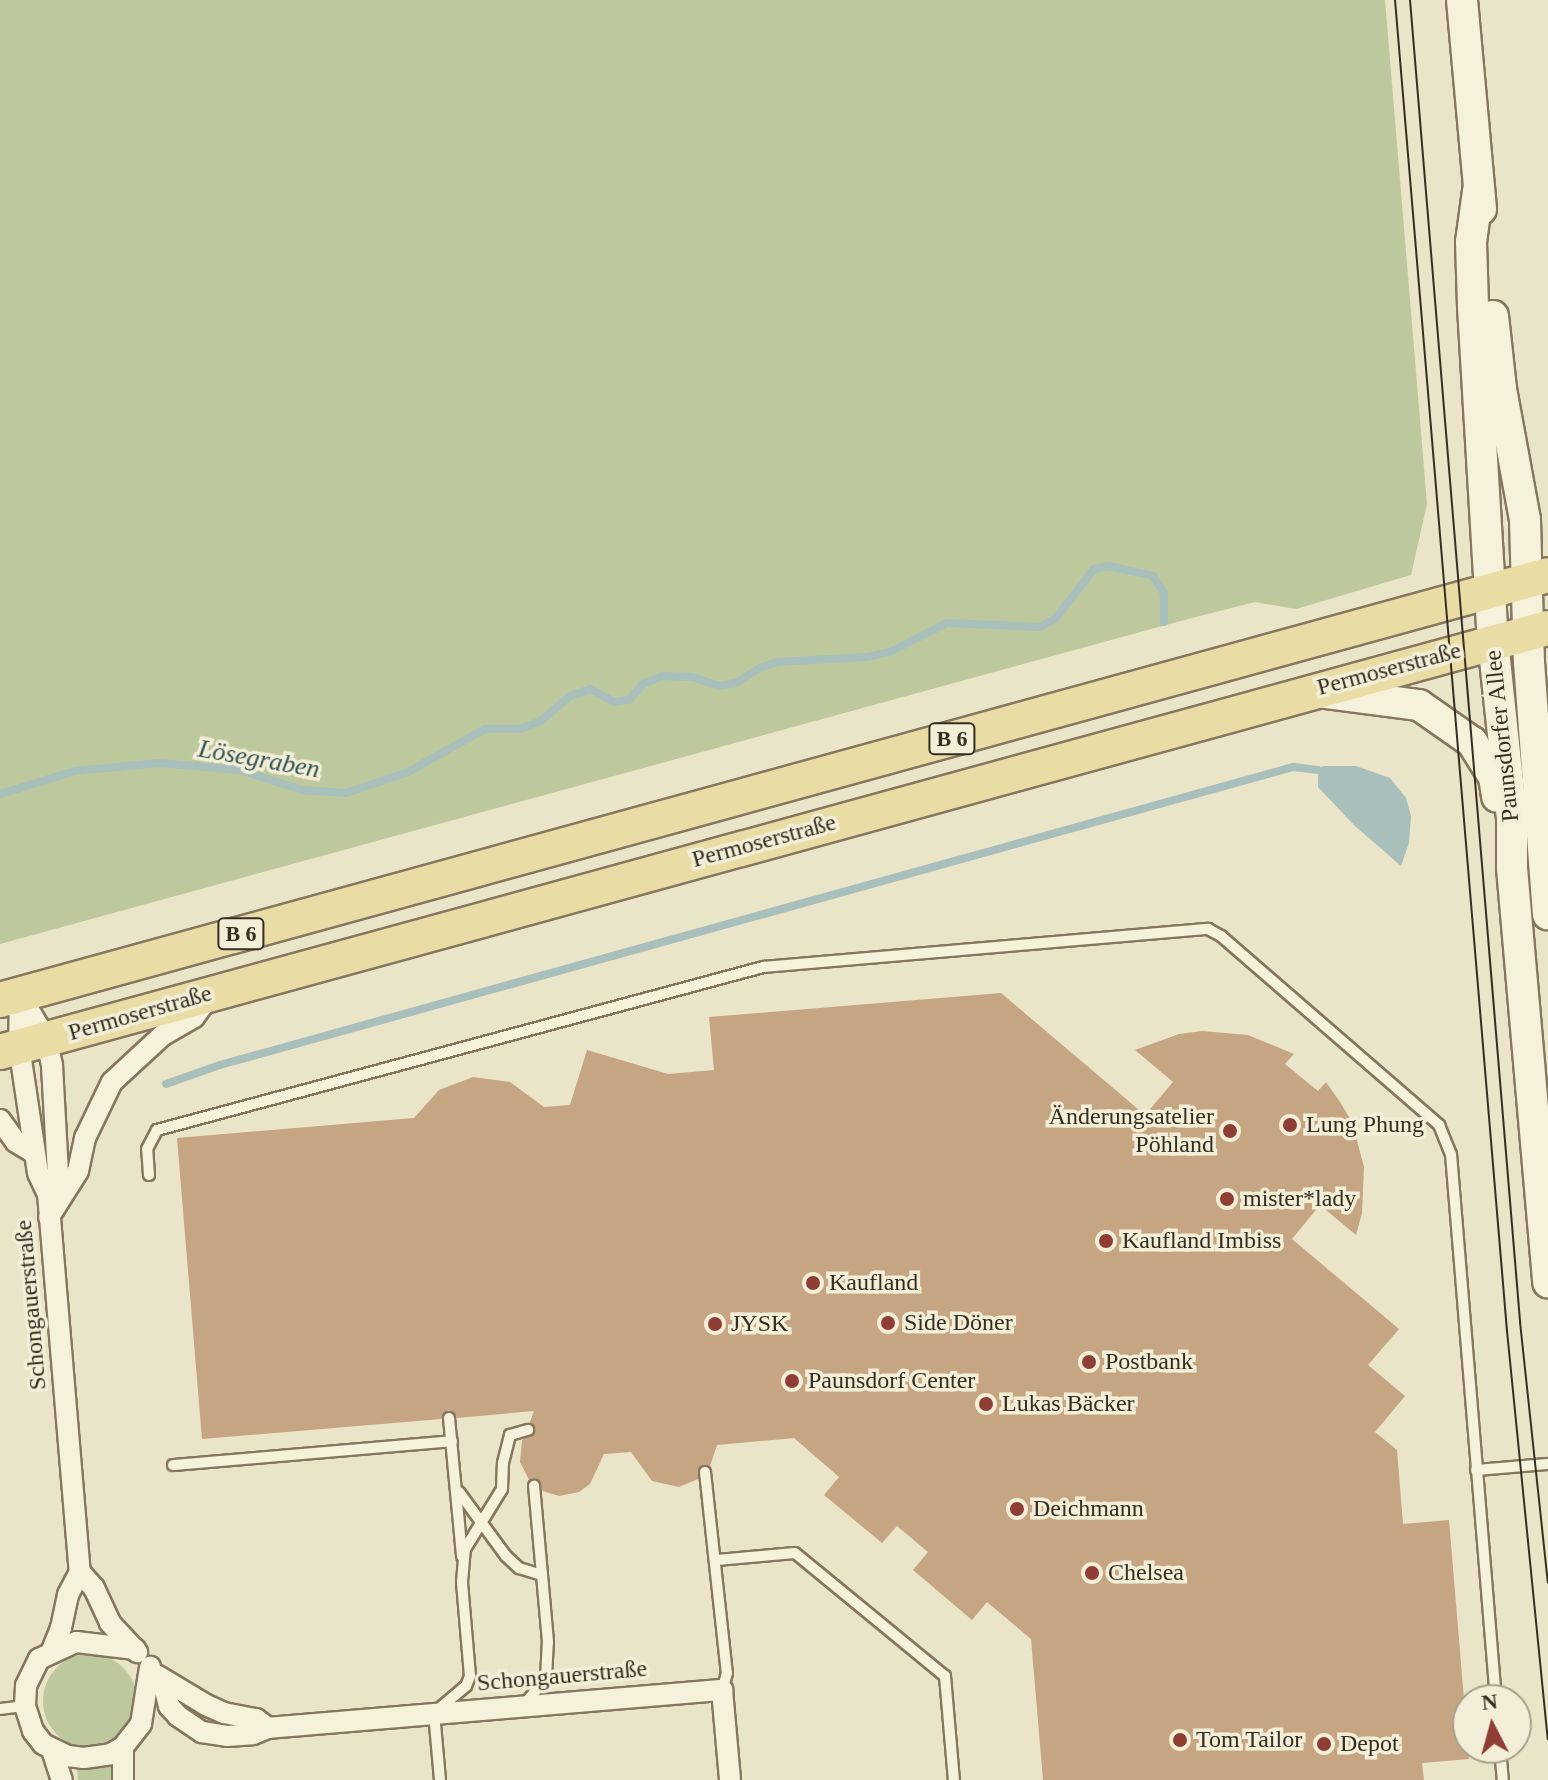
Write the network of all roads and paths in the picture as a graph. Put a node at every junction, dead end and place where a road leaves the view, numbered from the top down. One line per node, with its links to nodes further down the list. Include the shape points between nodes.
1 (1462, 0): 2 (main road, Paunsdorfer Allee)
2 (1478, 191): 3 (main road, Paunsdorfer Allee, via 1501,389); 4 (main road, Paunsdorfer Allee, via 1471,242 1473,307)
3 (1538, 578): 4 (main road, B 6); 5 (main road, Paunsdorfer Allee)
4 (1491, 592): 6 (main road, Paunsdorfer Allee); 12 (main road, Permoserstraße / B 6)
5 (1539, 630): 6 (main road, Permoserstraße / B 6); 8 (main road, Paunsdorfer Allee)
6 (1493, 641): 7 (main road, Permoserstraße / B 6); 9 (main road, Paunsdorfer Allee, via 1512,818)
7 (1309, 691): 9 (main road, via 1419,705 1472,742 1494,777); 11 (main road, Permoserstraße / B 6)
8 (1542, 716): 10 (main road, Paunsdorfer Allee)
9 (1512, 868): 18 (main road, Paunsdorfer Allee)
10 (1548, 914)
11 (213, 992): 13 (main road, Permoserstraße / B 6); 19 (street, via 194,1017 163,1035 112,1082 85,1138 78,1171)
12 (10, 998): 13 (street, Schongauerstraße)
13 (22, 1046): 15 (street); 17 (street, Schongauerstraße, via 52,1066 58,1172)
14 (0, 1120): 15 (street, via 16,1142)
15 (34, 1153): 17 (street)
16 (149, 1175): 26 (lane, via 147,1149 157,1130 763,967 1208,929 1439,1125 1451,1154)
17 (48, 1194): 19 (street, Schongauerstraße)
18 (1545, 1216): 20 (main road, Paunsdorfer Allee)
19 (49, 1217): 33 (street, Schongauerstraße)
20 (1548, 1282)
21 (449, 1418): 23 (lane)
22 (528, 1430): 30 (lane, via 510,1435 502,1489)
23 (452, 1441): 25 (lane); 29 (lane)
24 (1548, 1464): 26 (lane)
25 (173, 1465)
26 (1476, 1470): 38 (lane)
27 (705, 1472): 32 (lane)
28 (534, 1486): 34 (lane)
29 (456, 1487): 30 (lane); 31 (lane)
30 (481, 1522): 31 (lane); 34 (lane, via 519,1568)
31 (462, 1560): 43 (lane, via 470,1676 466,1686)
32 (717, 1560): 39 (lane, via 727,1673); 50 (lane, via 795,1553 945,1676)
33 (80, 1572): 35 (street, Schongauerstraße, via 110,1623); 36 (street, Schongauerstraße)
34 (542, 1575): 41 (lane, via 546,1678)
35 (135, 1649): 36 (street, via 84,1642); 37 (street, Schongauerstraße)
36 (52, 1650): 40 (street, Schongauerstraße, via 31,1672)
37 (156, 1674): 43 (street, Schongauerstraße, via 224,1713 256,1719 268,1728); 44 (street, via 141,1724)
38 (1495, 1684)
39 (722, 1690): 41 (street, Schongauerstraße); 49 (street)
40 (25, 1706): 42 (lane); 45 (street, via 33,1731)
41 (524, 1706): 43 (street, Schongauerstraße)
42 (0, 1709)
43 (434, 1713): 48 (lane)
44 (123, 1747): 45 (street, via 84,1758); 47 (street)
45 (52, 1750): 46 (street)
46 (62, 1780)
47 (123, 1780)
48 (440, 1780)
49 (730, 1780)
50 (954, 1780)

